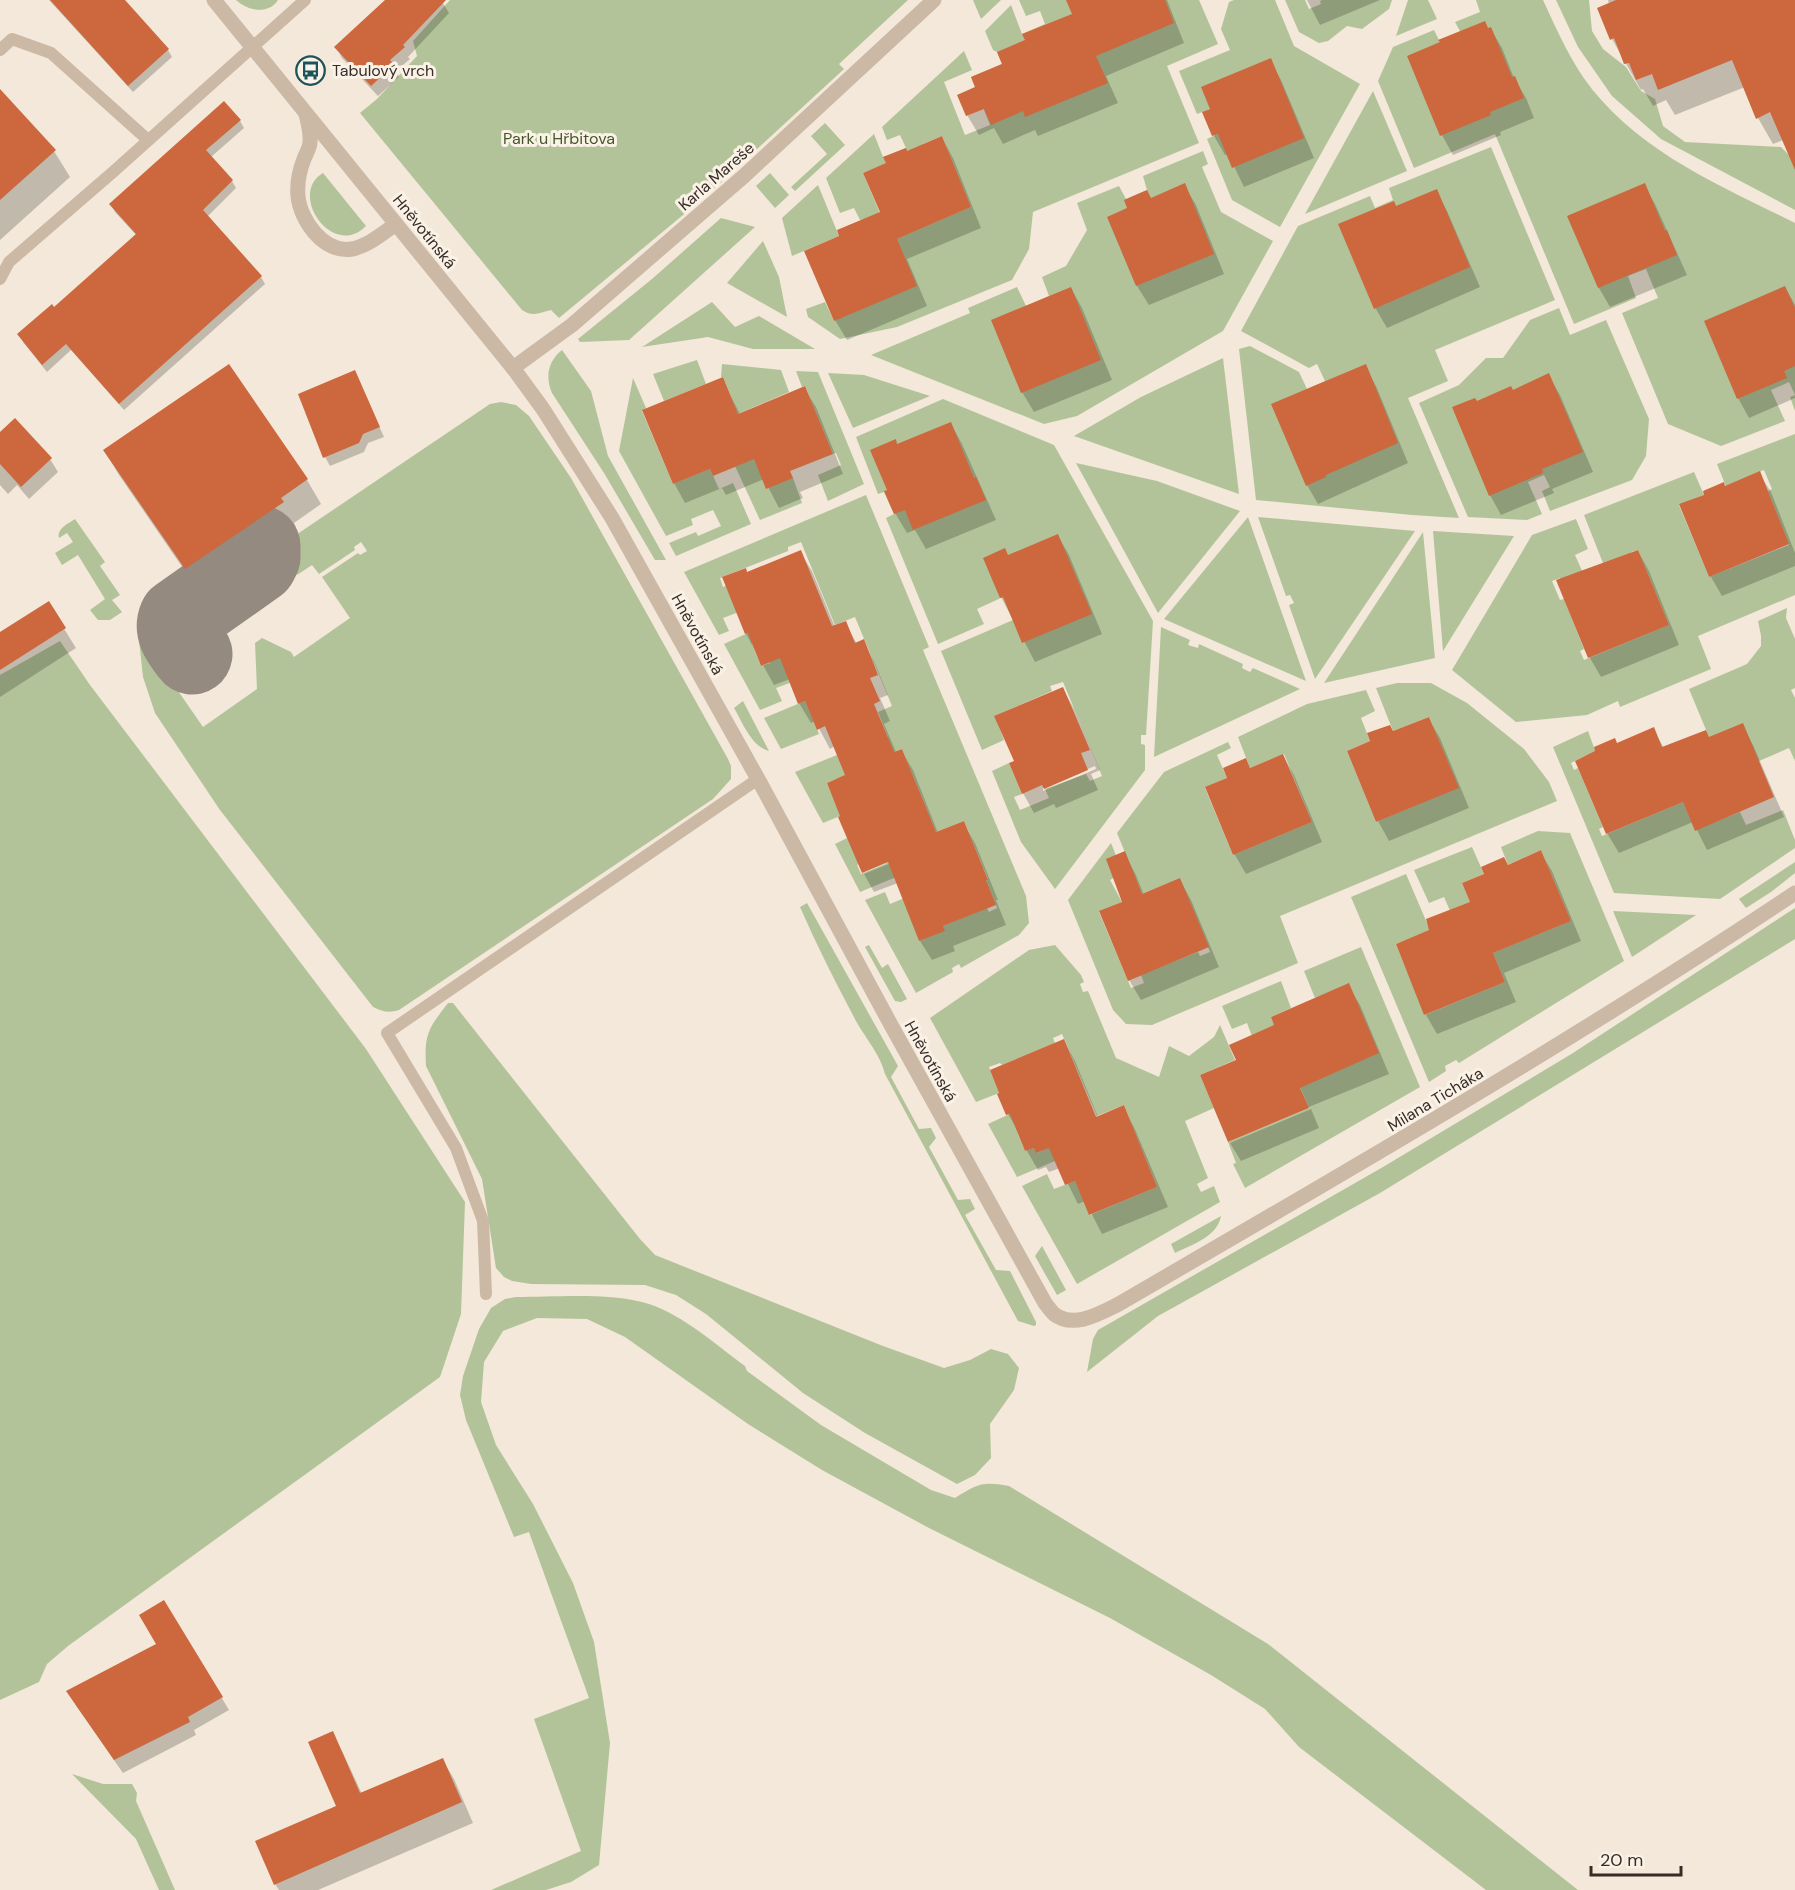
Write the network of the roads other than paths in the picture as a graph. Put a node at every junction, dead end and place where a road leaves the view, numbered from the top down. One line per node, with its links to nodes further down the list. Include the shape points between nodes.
1 (214, 0): 4 (street, Hněvotínská)
2 (305, 0): 4 (lane)
3 (934, 0): 10 (street, Karla Mareše, via 744,176 572,325)
4 (254, 47): 6 (street, Hněvotínská); 7 (lane)
5 (0, 50): 7 (lane, via 12,39 51,53)
6 (306, 113): 8 (street, Hněvotínská); 8 (street, via 310,141 298,196 309,228 335,247 351,249)
7 (148, 140): 9 (lane, via 9,262)
8 (396, 224): 10 (street, Hněvotínská)
9 (0, 279)
10 (513, 368): 11 (street, Hněvotínská, via 549,417 612,518)
11 (758, 779): 13 (lane, via 387,1033 456,1148 483,1221); 14 (street, Hněvotínská, via 1044,1303 1055,1315)
12 (1795, 893): 14 (street, Milana Ticháka, via 1504,1079 1117,1305)
13 (486, 1294)
14 (1083, 1320)

